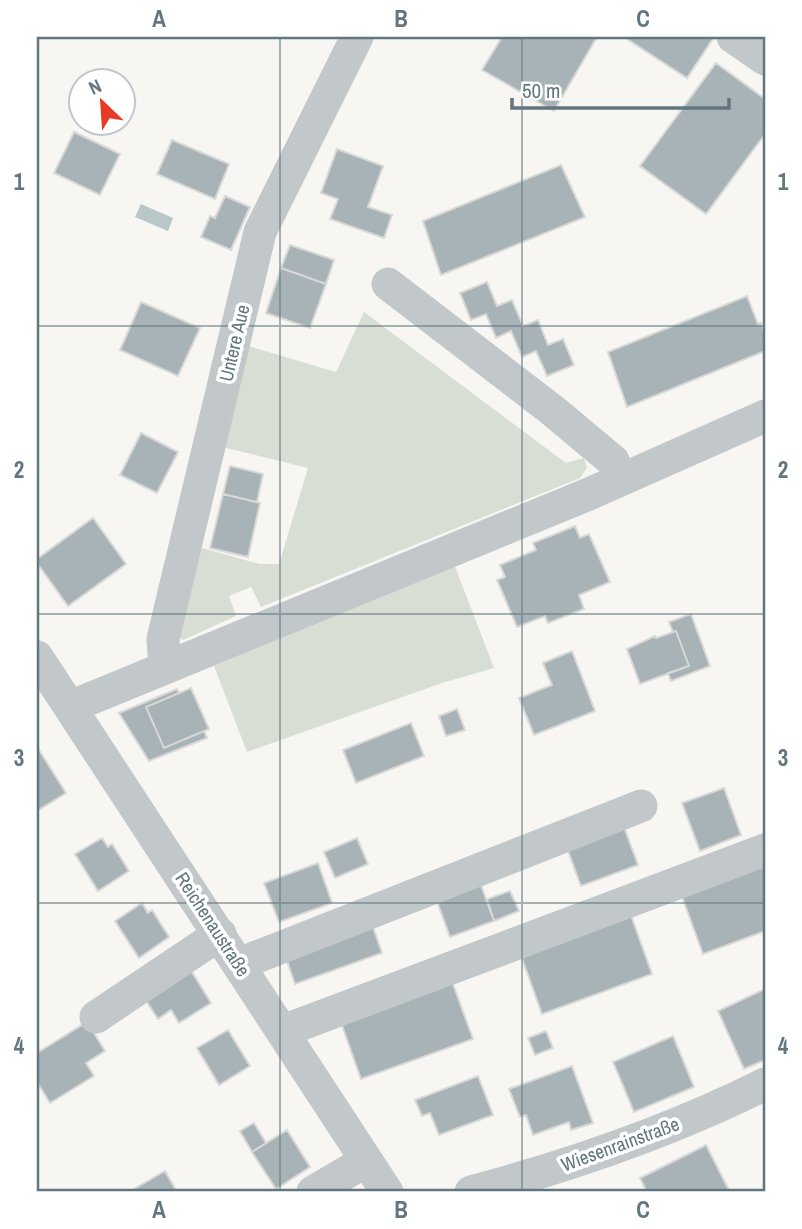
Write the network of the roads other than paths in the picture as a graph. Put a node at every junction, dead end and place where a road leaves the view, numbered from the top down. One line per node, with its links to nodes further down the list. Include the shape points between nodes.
1 (357, 37): 8 (street, Untere Aue, via 258,239 163,639)
2 (733, 37): 3 (street)
3 (765, 59)
4 (388, 284): 6 (street, via 613,461)
5 (765, 416): 6 (street)
6 (621, 479): 8 (street)
7 (37, 657): 9 (street, Reichenaustraße)
8 (165, 667): 9 (street)
9 (70, 707): 12 (street, Reichenaustraße)
10 (641, 806): 13 (street)
11 (765, 850): 15 (street)
12 (220, 934): 13 (street, Reichenaustraße); 14 (street)
13 (239, 964): 15 (street, Reichenaustraße)
14 (96, 1017)
15 (283, 1031): 17 (street, Reichenaustraße)
16 (765, 1084): 20 (street, Wiesenrainstraße, via 590,1157)
17 (366, 1161): 18 (street); 19 (street, Reichenaustraße)
18 (313, 1192)
19 (387, 1192)
20 (471, 1192)

